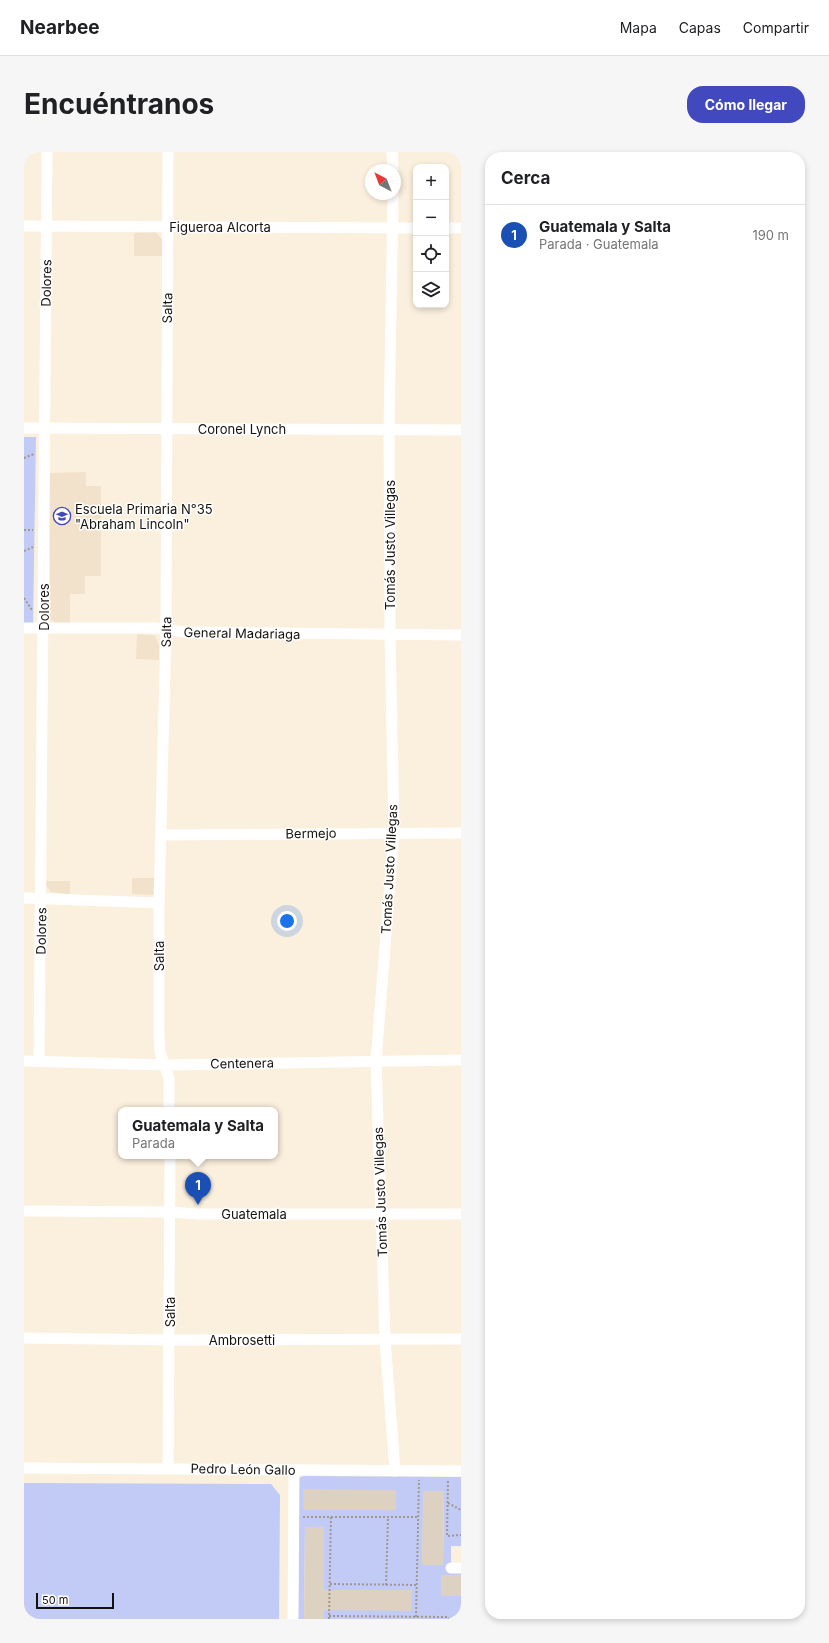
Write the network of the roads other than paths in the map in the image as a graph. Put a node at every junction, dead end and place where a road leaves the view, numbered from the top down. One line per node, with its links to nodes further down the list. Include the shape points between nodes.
1 (47, 152): 7 (street, Dolores)
2 (168, 152): 8 (street, Salta)
3 (392, 152): 4 (street)
4 (393, 164)
5 (393, 200): 9 (street, Tomás Justo Villegas)
6 (24, 226): 7 (street, Figueroa Alcorta)
7 (46, 226): 8 (street, Figueroa Alcorta); 14 (street, Dolores)
8 (168, 227): 9 (street, Figueroa Alcorta); 15 (street, Salta)
9 (393, 228): 10 (street, Figueroa Alcorta); 16 (street, Tomás Justo Villegas)
10 (413, 228)
11 (449, 228): 12 (street)
12 (461, 228)
13 (24, 428): 14 (street, Coronel Lynch)
14 (44, 428): 15 (street, Coronel Lynch); 18 (street, Dolores)
15 (166, 429): 16 (street, Coronel Lynch); 20 (street, Salta)
16 (389, 429): 17 (street, Coronel Lynch); 21 (street, Tomás Justo Villegas)
17 (461, 430)
18 (44, 627): 19 (street, General Madariaga); 20 (street, General Madariaga); 27 (street, Dolores)
19 (24, 628)
20 (166, 629): 21 (street, General Madariaga, via 184,632); 25 (street, Salta)
21 (390, 635): 22 (street, General Madariaga); 23 (street, Tomás Justo Villegas)
22 (461, 635)
23 (394, 832): 24 (street, Bermejo); 25 (street, Bermejo); 32 (street, Tomás Justo Villegas)
24 (461, 833)
25 (162, 835): 28 (street, Salta)
26 (24, 898): 27 (street)
27 (42, 898): 28 (street); 31 (street, Dolores)
28 (159, 903): 33 (street, Salta, via 159,1036)
29 (461, 1060): 32 (street, Centenera)
30 (24, 1061): 31 (street, Centenera)
31 (39, 1061): 33 (street, Centenera)
32 (376, 1061): 33 (street, Centenera); 38 (street, Tomás Justo Villegas)
33 (164, 1065): 34 (street, Salta, via 169,1078)
34 (169, 1107)
35 (170, 1159): 37 (street, Salta)
36 (24, 1211): 37 (street, Guatemala)
37 (170, 1212): 38 (street, Guatemala); 43 (street, Salta)
38 (381, 1213): 39 (street, Guatemala); 41 (street, Tomás Justo Villegas)
39 (461, 1214)
40 (24, 1338): 43 (street, Ambrosetti)
41 (385, 1339): 42 (street, Ambrosetti); 43 (street, Ambrosetti); 47 (street, Tomás Justo Villegas)
42 (461, 1339)
43 (170, 1340): 45 (street, Salta)
44 (24, 1468): 45 (street, Pedro León Gallo)
45 (168, 1468): 46 (street, Pedro León Gallo)
46 (294, 1470): 47 (street, Pedro León Gallo); 49 (street)
47 (395, 1471): 48 (street, Pedro León Gallo)
48 (461, 1471)
49 (293, 1619)

